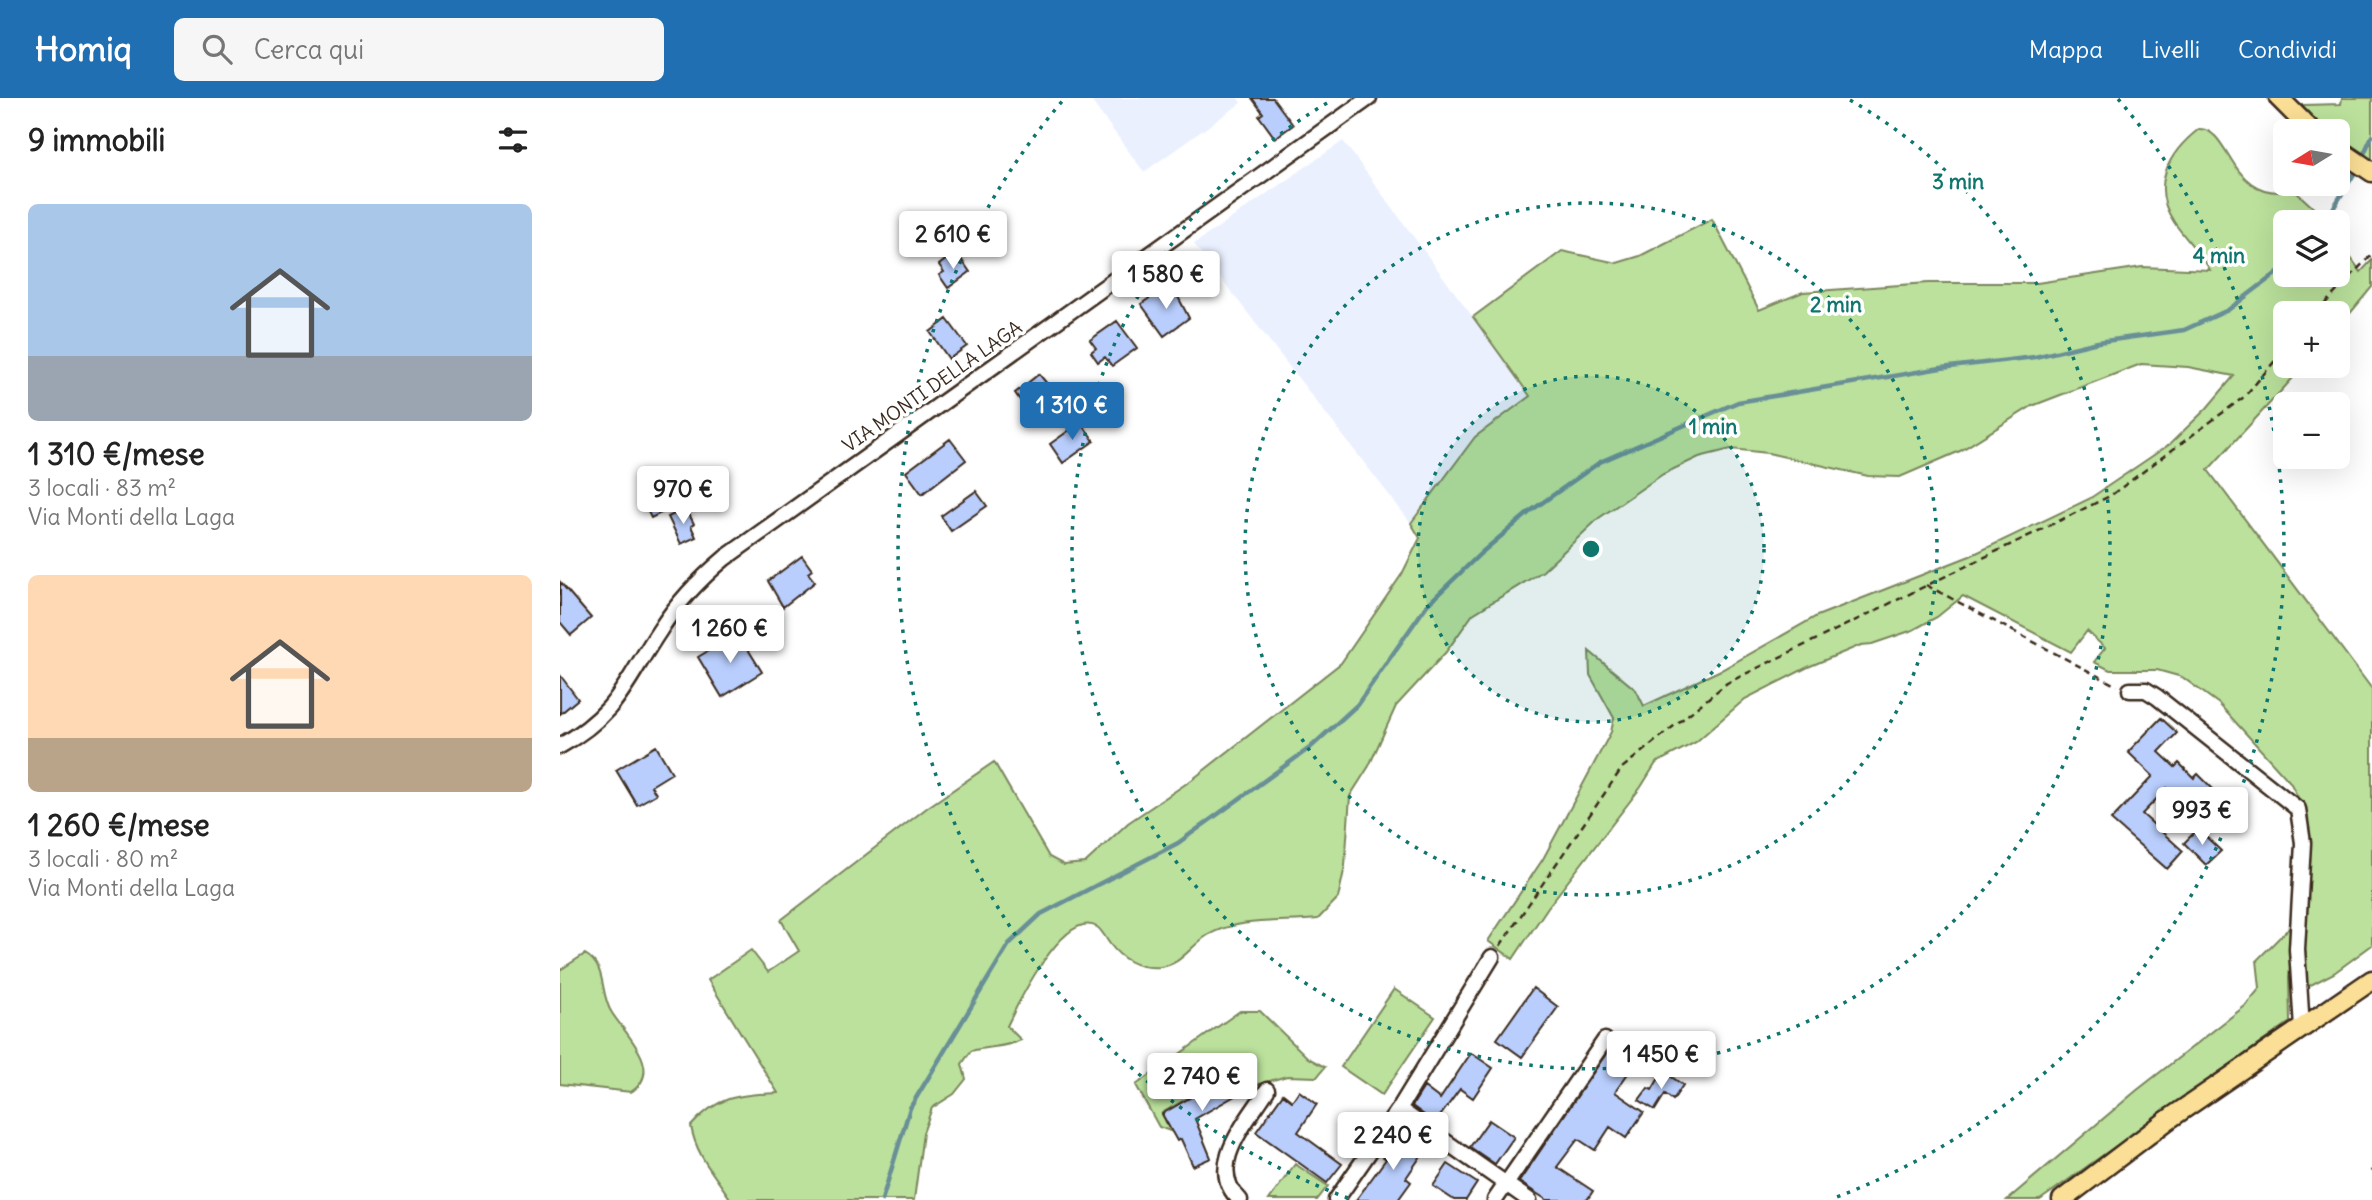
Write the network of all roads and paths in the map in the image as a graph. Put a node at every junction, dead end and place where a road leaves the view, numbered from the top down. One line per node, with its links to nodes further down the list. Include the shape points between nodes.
1 (1369, 98): 11 (street, VIA MONTI DELLA LAGA, via 724,558 661,628 612,707)
2 (2279, 98): 3 (main road)
3 (2300, 119)
4 (2350, 157): 5 (main road)
5 (2372, 172)
6 (2372, 254): 7 (path)
7 (2327, 301)
8 (2273, 363): 9 (path, via 2244,397 2110,496)
9 (1926, 585): 10 (path, via 2107,683); 12 (path, via 1727,683 1622,768)
10 (2130, 690): 14 (street, via 2146,690 2157,697 2298,809 2303,843 2297,949)
11 (560, 746)
12 (1492, 957): 17 (street)
13 (2372, 980): 14 (main road)
14 (2302, 1028): 23 (main road, via 2169,1119)
15 (1605, 1040): 18 (street)
16 (1267, 1090): 19 (street, via 1226,1160 1225,1180)
17 (1399, 1109): 18 (street); 20 (street)
18 (1506, 1184): 21 (street); 22 (street)
19 (1240, 1200)
20 (1335, 1200)
21 (1495, 1200)
22 (1529, 1200)
23 (2062, 1200)

